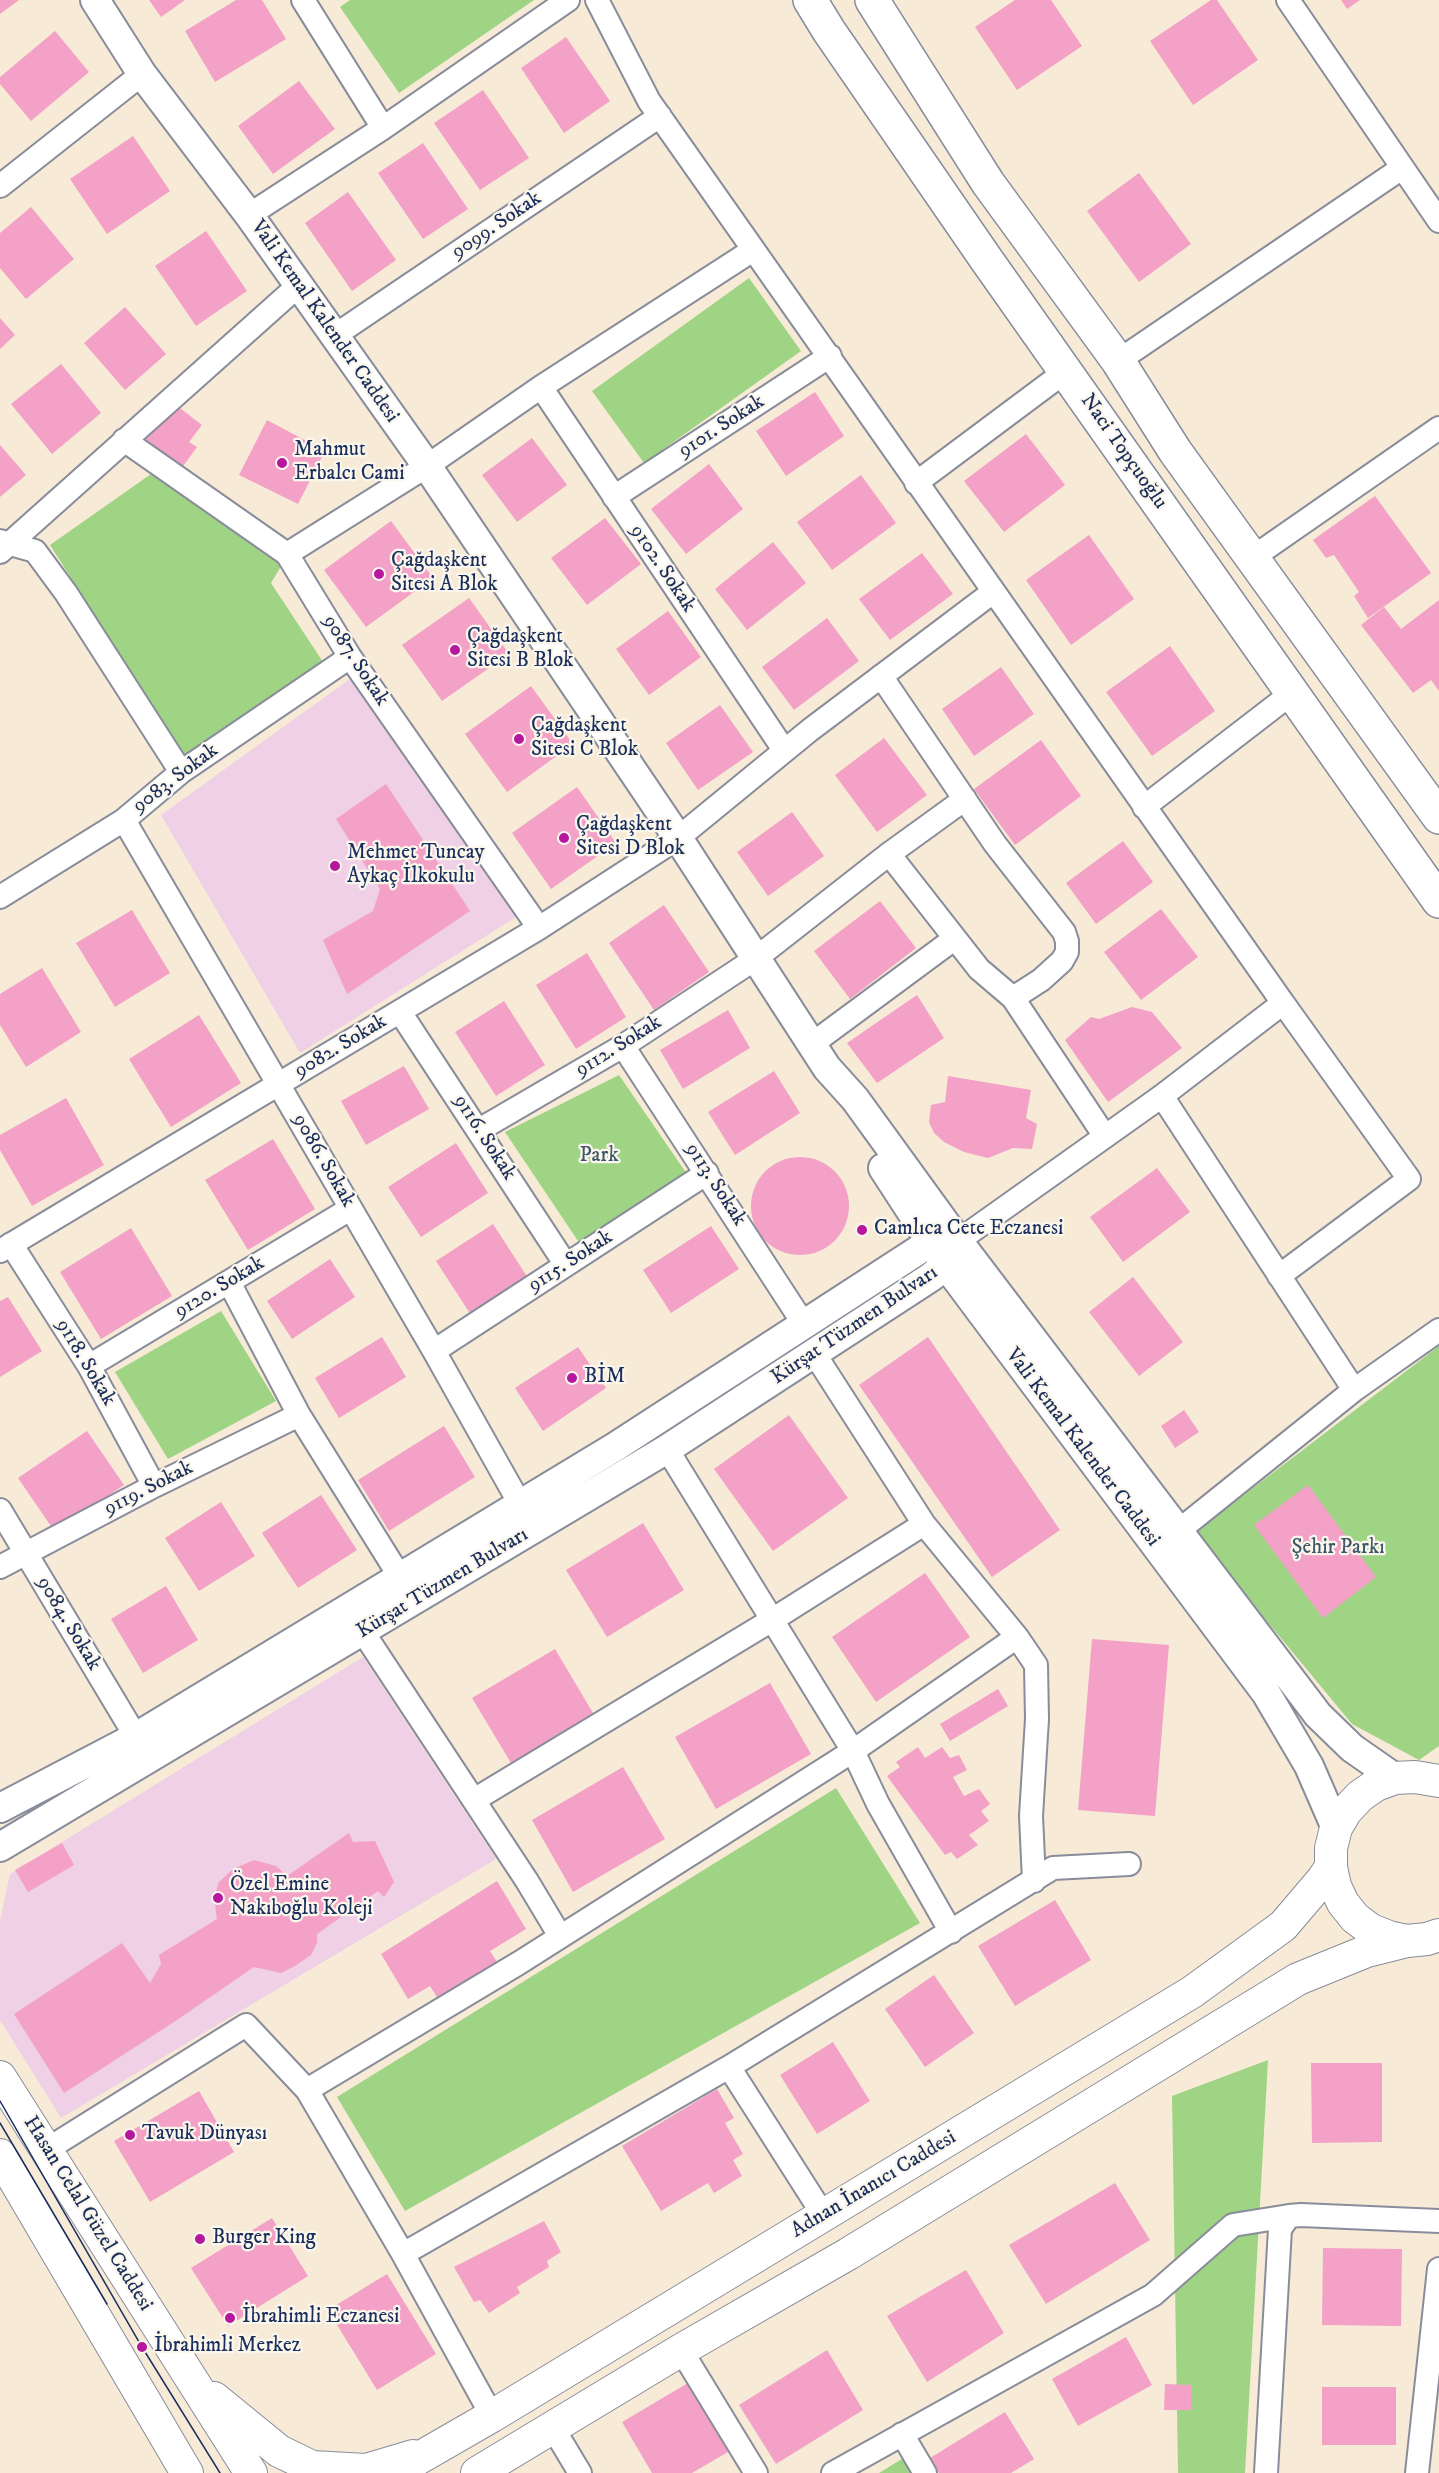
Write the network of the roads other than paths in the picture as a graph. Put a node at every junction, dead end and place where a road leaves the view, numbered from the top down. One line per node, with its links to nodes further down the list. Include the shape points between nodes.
1 (95, 0): 8 (street, Vali Kemal Kalender Caddesi)
2 (568, 0): 10 (street)
3 (597, 0): 9 (street)
4 (810, 0): 20 (main road, Naci Topçuoğlu)
5 (872, 0): 19 (main road, Naci Topçuoğlu, via 988,183)
6 (1288, 0): 11 (street)
7 (311, 3): 10 (street)
8 (142, 74): 12 (street); 13 (street, Vali Kemal Kalender Caddesi)
9 (660, 116): 15 (street); 17 (street, 9099. Sokak)
10 (383, 128): 13 (street)
11 (1402, 168): 14 (street); 19 (street)
12 (0, 186)
13 (249, 215): 16 (street, Vali Kemal Kalender Caddesi)
14 (1439, 221)
15 (753, 250): 18 (street); 21 (street)
16 (299, 285): 17 (street, Vali Kemal Kalender Caddesi); 23 (street)
17 (334, 336): 24 (street, Vali Kemal Kalender Caddesi)
18 (830, 356): 25 (street); 26 (street, 9101. Sokak)
19 (1118, 361): 29 (main road, Naci Topçuoğlu, via 1175,451)
20 (1066, 371): 25 (street); 33 (main road, Naci Topçuoğlu)
21 (541, 387): 24 (street); 26 (street, 9102. Sokak)
22 (1439, 428): 29 (street)
23 (124, 440): 27 (street); 28 (street, 9087. Sokak)
24 (427, 466): 28 (street); 40 (street, Vali Kemal Kalender Caddesi)
25 (916, 483): 30 (street)
26 (614, 497): 34 (street, 9102. Sokak)
27 (3, 545): 35 (street, via 35,550)
28 (287, 554): 31 (street, 9087. Sokak)
29 (1252, 558): 38 (main road, Naci Topçuoğlu)
30 (993, 592): 32 (street, 9082. Sokak); 37 (street)
31 (350, 657): 35 (street, 9083. Sokak); 44 (street, 9087. Sokak)
32 (881, 676): 34 (street, 9082. Sokak); 36 (street)
33 (1292, 693): 37 (street); 43 (main road, Naci Topçuoğlu)
34 (784, 750): 40 (street, 9082. Sokak)
35 (181, 772): 39 (street, 9083. Sokak)
36 (965, 799): 41 (street, 9112. Sokak); 47 (street, via 1067,941 1062,961)
37 (1144, 807): 48 (street)
38 (1439, 817)
39 (123, 820): 42 (street, 9083. Sokak); 52 (street, 9086. Sokak)
40 (678, 838): 44 (street, 9082. Sokak); 46 (street, Vali Kemal Kalender Caddesi)
41 (889, 854): 45 (street); 46 (street, 9112. Sokak)
42 (0, 897)
43 (1439, 901)
44 (539, 928): 49 (street, 9082. Sokak)
45 (954, 939): 47 (street, via 979,969); 50 (street)
46 (755, 959): 50 (street, Vali Kemal Kalender Caddesi); 51 (street, 9112. Sokak)
47 (1013, 998): 55 (street)
48 (1283, 1003): 53 (street); 61 (street, via 1409,1179)
49 (400, 1012): 52 (street, 9082. Sokak); 54 (street, 9116. Sokak)
50 (812, 1044): 59 (street, Vali Kemal Kalender Caddesi, via 855,1099)
51 (623, 1046): 54 (street, 9112. Sokak); 56 (street, 9113. Sokak)
52 (279, 1085): 57 (street, 9086. Sokak); 58 (street, 9082. Sokak)
53 (1162, 1096): 55 (street); 61 (street)
54 (479, 1130): 60 (street, 9116. Sokak)
55 (1104, 1136): 59 (street)
56 (707, 1173): 60 (street, 9115. Sokak); 63 (street, 9113. Sokak)
57 (350, 1209): 62 (street, 9120. Sokak); 65 (street, 9086. Sokak)
58 (6, 1247): 67 (street, 9118. Sokak)
59 (945, 1249): 63 (street, Kürşat Tüzmen Bulvarı); 66 (street, Kürşat Tüzmen Bulvarı); 75 (street, Vali Kemal Kalender Caddesi); 87 (street, Vali Kemal Kalender Caddesi, via 1266,1693 1308,1766)
60 (567, 1265): 65 (street, 9115. Sokak)
61 (1279, 1276): 68 (street)
62 (229, 1282): 67 (street, 9120. Sokak); 69 (street)
63 (805, 1326): 72 (street, Kürşat Tüzmen Bulvarı)
64 (1439, 1330): 68 (street)
65 (434, 1351): 72 (street, 9086. Sokak)
66 (814, 1353): 70 (street, Kürşat Tüzmen Bulvarı); 74 (street)
67 (89, 1365): 71 (street, 9118. Sokak)
68 (1354, 1390): 75 (street)
69 (299, 1415): 71 (street, 9119. Sokak); 78 (street)
70 (667, 1449): 79 (street); 80 (street, Kürşat Tüzmen Bulvarı)
71 (154, 1486): 76 (street, 9119. Sokak)
72 (520, 1504): 78 (street, Kürşat Tüzmen Bulvarı)
73 (0, 1510): 76 (street, 9084. Sokak)
74 (924, 1524): 79 (street); 81 (street)
75 (1177, 1532): 84 (street, Vali Kemal Kalender Caddesi, via 1318,1715 1352,1748)
76 (27, 1554): 77 (street, 9119. Sokak); 82 (street, 9084. Sokak)
77 (0, 1567)
78 (400, 1578): 82 (street, Kürşat Tüzmen Bulvarı)
79 (772, 1620): 83 (street); 85 (street)
80 (363, 1632): 85 (street); 88 (street, Kürşat Tüzmen Bulvarı)
81 (1017, 1637): 83 (street); 91 (street, via 1036,1665 1031,1816)
82 (136, 1737): 86 (street, Kürşat Tüzmen Bulvarı)
83 (853, 1751): 92 (street, via 878,1804); 93 (street)
84 (1422, 1776): 87 (main road, via 1376,1785 1346,1811)
85 (474, 1800): 93 (street)
86 (0, 1808)
87 (1336, 1828): 90 (main road)
88 (0, 1847)
89 (1129, 1864): 91 (street, via 1053,1869)
90 (1331, 1867): 94 (main road, via 1343,1903 1371,1930 1389,1937); 100 (main road, Adnan İnanıcı Caddesi, via 1283,1926 1192,1992)
91 (1034, 1881): 92 (street)
92 (951, 1932): 95 (street)
93 (560, 1936): 97 (street)
94 (1428, 1939): 105 (main road, via 1367,1951 1298,1979 848,2254)
95 (729, 2067): 100 (street); 103 (street)
96 (0, 2077): 98 (main road, Hasan Celal Güzel Caddesi)
97 (306, 2090): 98 (street, via 246,2025); 103 (street)
98 (46, 2150): 106 (main road, Hasan Celal Güzel Caddesi)
99 (0, 2155): 112 (main road, Hasan Celal Güzel Caddesi)
100 (824, 2216): 107 (main road, Adnan İnanıcı Caddesi)
101 (1289, 2216): 102 (street); 109 (street, via 1233,2225 1153,2295); 120 (street, via 1280,2229)
102 (1439, 2221)
103 (403, 2254): 107 (street)
104 (1439, 2269): 110 (street)
105 (681, 2350): 108 (main road); 117 (street)
106 (194, 2382): 111 (main road, via 279,2451 312,2467 366,2470); 113 (main road, Hasan Celal Güzel Caddesi)
107 (492, 2416): 111 (main road, Adnan İnanıcı Caddesi)
108 (553, 2428): 115 (main road); 116 (street)
109 (902, 2434): 118 (street); 119 (street)
110 (1430, 2449): 121 (street)
111 (434, 2450): 114 (main road, Adnan İnanıcı Caddesi)
112 (183, 2467)
113 (250, 2473)
114 (393, 2473)
115 (477, 2473)
116 (580, 2473)
117 (756, 2473)
118 (833, 2473)
119 (925, 2473)
120 (1266, 2473)
121 (1417, 2473)

